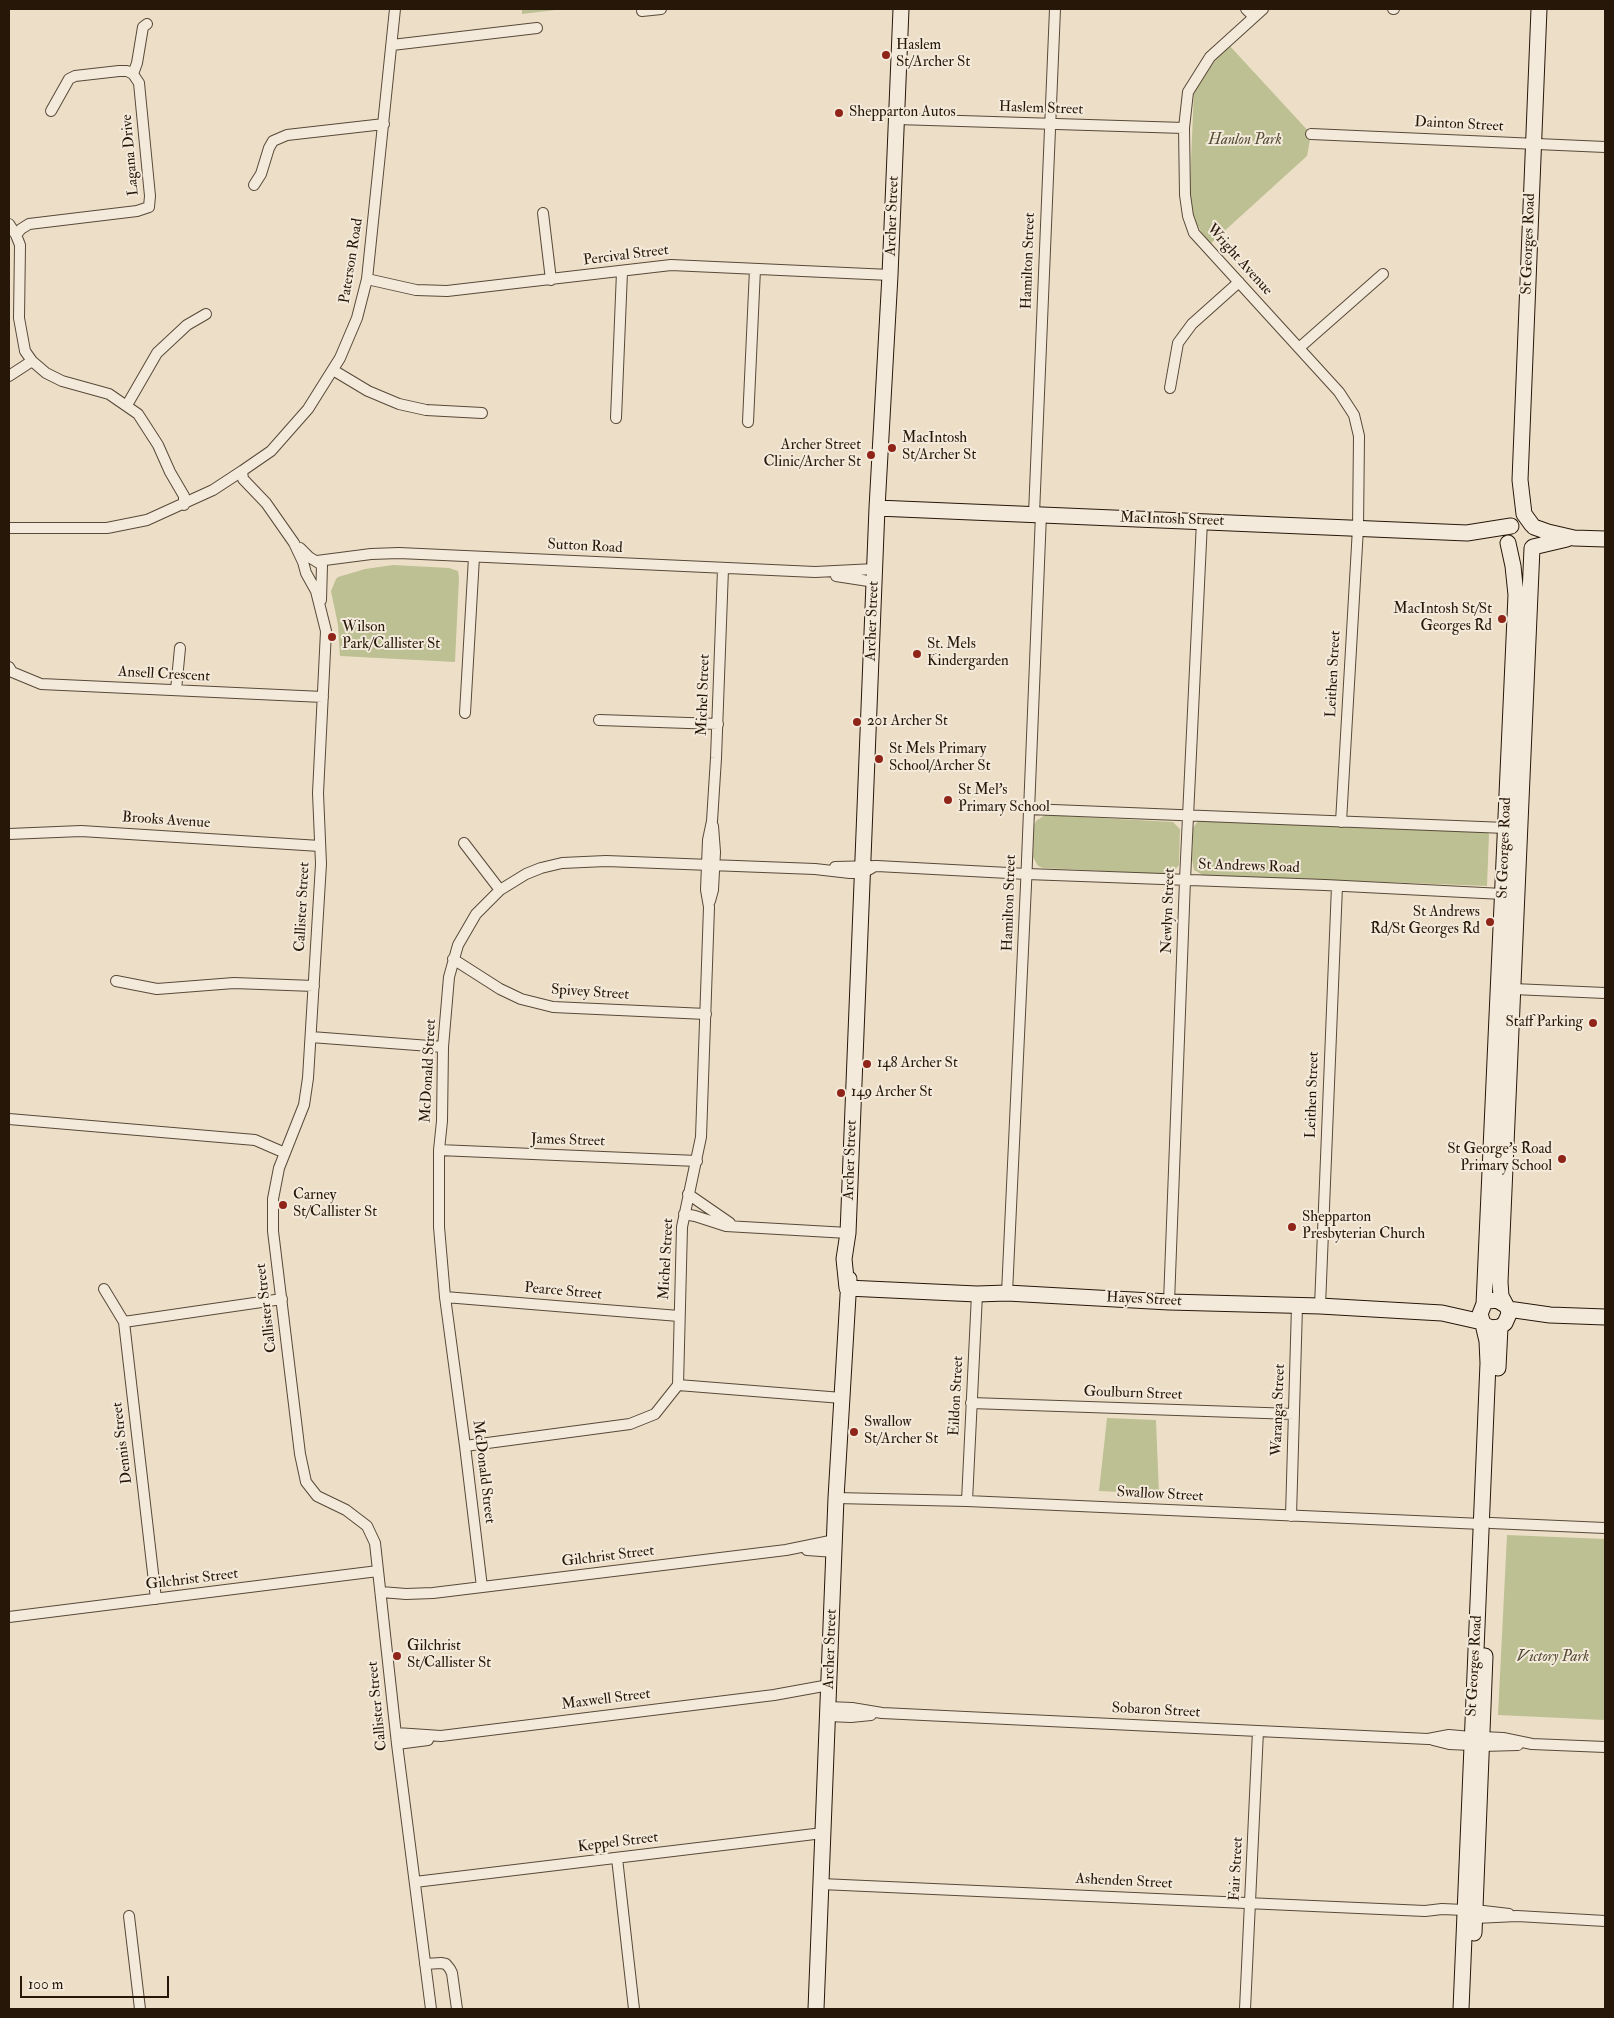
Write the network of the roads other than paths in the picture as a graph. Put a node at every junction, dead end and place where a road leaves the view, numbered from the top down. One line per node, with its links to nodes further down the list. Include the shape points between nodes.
1 (395, 9): 12 (street, Paterson Road)
2 (661, 9): 8 (street)
3 (902, 9): 15 (street, Archer Street)
4 (1055, 9): 17 (street, Hamilton Street)
5 (1246, 9): 9 (street)
6 (1263, 9): 9 (street, Wright Avenue)
7 (1539, 9): 20 (street, St Georges Road)
8 (642, 11)
9 (1254, 17): 18 (street, Wright Avenue, via 1210,57 1198,76 1188,92)
10 (147, 24): 13 (street, via 143,27)
11 (536, 28): 12 (street)
12 (392, 45): 16 (street, Paterson Road)
13 (133, 74): 14 (street, via 119,71 75,76 69,79); 25 (street, Lagana Drive, via 139,83 149,207 39,224 24,234)
14 (51, 112)
15 (897, 119): 17 (street, Haslem Street); 29 (street, Archer Street)
16 (384, 124): 22 (street, via 273,141); 30 (street, Paterson Road)
17 (1050, 124): 18 (street, Haslem Street); 47 (street, Hamilton Street)
18 (1184, 128): 32 (street, Wright Avenue, via 1185,195 1194,233)
19 (1312, 134): 20 (street, Dainton Street)
20 (1534, 144): 21 (street, Dainton Street); 44 (street, St Georges Road)
21 (1605, 147)
22 (254, 185)
23 (543, 213): 31 (street)
24 (9, 224): 25 (street)
25 (16, 235): 35 (street, via 21,254 20,332 25,351)
26 (755, 269): 27 (street, Percival Street, via 671,265); 29 (street, Percival Street); 42 (street)
27 (622, 272): 31 (street, Percival Street); 41 (street)
28 (1382, 274): 34 (street)
29 (890, 275): 46 (street, Archer Street)
30 (367, 280): 31 (street, Percival Street, via 416,290 447,291); 36 (street, Paterson Road, via 357,318)
31 (551, 280)
32 (1239, 282): 34 (street, Wright Avenue); 38 (street, via 1192,324 1178,343)
33 (206, 314): 39 (street, via 187,325 158,353)
34 (1299, 348): 52 (street, Wright Avenue, via 1339,392 1354,415 1359,436)
35 (32, 361): 37 (street); 39 (street, via 62,381 109,394)
36 (333, 370): 40 (street, via 368,391 399,404 426,410); 43 (street, Paterson Road, via 308,409 271,451)
37 (9, 376)
38 (1170, 388)
39 (128, 405): 45 (street, via 150,430 170,472 178,499)
40 (482, 413)
41 (616, 418)
42 (748, 422)
43 (242, 471): 45 (street, Paterson Road); 56 (street, Callister Street, via 243,479 266,503)
44 (1520, 480): 49 (street, St Georges Road); 50 (street, St Georges Road, via 1524,514)
45 (184, 505): 51 (street, Paterson Road, via 147,520 107,528)
46 (877, 508): 47 (street, MacIntosh Street); 65 (street, Archer Street)
47 (1037, 514): 48 (street, MacIntosh Street); 75 (street, Hamilton Street)
48 (1202, 521): 52 (street, MacIntosh Street); 76 (street, Newlyn Street)
49 (1511, 526): 50 (street, via 1520,521); 53 (street, MacIntosh Street); 57 (street, via 1507,533)
50 (1533, 526): 54 (street); 58 (street, via 1537,539)
51 (9, 528)
52 (1358, 528): 53 (street, MacIntosh Street); 77 (street, Leithen Street)
53 (1466, 533): 57 (street, MacIntosh Street)
54 (1574, 538): 55 (street); 58 (street)
55 (1605, 539)
56 (292, 540): 61 (street, Callister Street); 63 (street, Callister Street)
57 (1508, 542): 58 (street, via 1518,552); 69 (street, St Georges Road, via 1516,595)
58 (1533, 548): 69 (street, St Georges Road)
59 (353, 557): 60 (street, Sutton Road, via 398,553); 61 (street, Sutton Road); 64 (street, Sutton Road)
60 (474, 557): 62 (street, Sutton Road); 72 (street)
61 (316, 561): 63 (street, via 310,562); 64 (street, Callister Street, via 322,565)
62 (724, 569): 65 (street, Sutton Road); 74 (street, Michel Street)
63 (307, 573): 64 (street, via 318,578); 66 (street, Callister Street)
64 (322, 574): 66 (street, Callister Street)
65 (875, 576): 83 (street, Archer Street)
66 (323, 617): 71 (street, Callister Street, via 326,631)
67 (180, 648): 70 (street)
68 (10, 671): 70 (street, Ansell Crescent, via 41,684)
69 (1519, 673): 78 (street, St Georges Road)
70 (176, 690): 71 (street, Ansell Crescent)
71 (323, 697): 81 (street, Callister Street, via 318,793)
72 (465, 713)
73 (599, 720): 74 (street)
74 (718, 724): 82 (street, Michel Street, via 708,840)
75 (1028, 809): 76 (street); 84 (street, Hamilton Street)
76 (1189, 816): 77 (street); 85 (street, Newlyn Street)
77 (1341, 822): 78 (street)
78 (1513, 828): 88 (street, St Georges Road)
79 (9, 834): 81 (street, Brooks Avenue, via 81,831)
80 (464, 843): 87 (street)
81 (320, 846): 91 (street, Callister Street)
82 (711, 865): 83 (street, McDonald Street); 87 (street, McDonald Street, via 562,863 526,874); 94 (street, Michel Street, via 706,890 709,907)
83 (867, 868): 84 (street, St Andrews Road); 104 (street, Archer Street)
84 (1027, 874): 85 (street, St Andrews Road); 108 (street, Hamilton Street)
85 (1185, 880): 86 (street, St Andrews Road); 112 (street, Newlyn Street)
86 (1337, 886): 88 (street, St Andrews Road); 115 (street, Leithen Street)
87 (500, 890): 89 (street, McDonald Street, via 476,914)
88 (1507, 903): 92 (street, St Georges Road)
89 (453, 959): 94 (street, Spivey Street, via 500,989 521,999 553,1007); 96 (street, McDonald Street)
90 (116, 981): 91 (street, via 157,989 234,983)
91 (314, 986): 95 (street, Callister Street)
92 (1506, 989): 93 (street); 105 (street, St Georges Road)
93 (1605, 993)
94 (706, 1014): 100 (street, Michel Street, via 701,1137)
95 (310, 1037): 96 (street); 99 (street, Callister Street, via 304,1105)
96 (444, 1047): 98 (street, McDonald Street)
97 (9, 1119): 99 (street, via 255,1140)
98 (439, 1150): 100 (street, James Street); 110 (street, McDonald Street, via 438,1227)
99 (285, 1153): 111 (street, Callister Street, via 273,1199)
100 (696, 1161): 101 (street, Michel Street)
101 (688, 1194): 102 (street, Michel Street); 103 (street)
102 (684, 1214): 103 (street); 119 (street, Michel Street)
103 (737, 1227): 104 (street)
104 (848, 1233): 106 (street, Archer Street, via 844,1259)
105 (1493, 1274): 113 (street, St Georges Road); 116 (street, St Georges Road)
106 (847, 1288): 109 (street, Hayes Street); 126 (street, Archer Street)
107 (104, 1290): 121 (street, Dennis Street)
108 (1007, 1292): 109 (street, Hayes Street); 112 (street, Hayes Street)
109 (977, 1294): 127 (street, Eildon Street)
110 (444, 1297): 119 (street, Pearce Street); 129 (street, McDonald Street)
111 (282, 1300): 121 (street); 136 (street, Callister Street, via 306,1482 317,1496 346,1510 367,1526 375,1543)
112 (1169, 1302): 114 (street, Hayes Street)
113 (1483, 1305): 116 (street, via 1497,1300); 117 (street, Hayes Street); 122 (street)
114 (1297, 1306): 115 (street, Hayes Street); 128 (street, Waranga Street)
115 (1320, 1306): 117 (street, Hayes Street)
116 (1507, 1307): 118 (street); 123 (street, via 1508,1319)
117 (1442, 1314): 122 (street, Hayes Street)
118 (1550, 1315): 120 (street); 123 (street)
119 (679, 1316): 125 (street, Michel Street)
120 (1605, 1317)
121 (124, 1322): 139 (street, Dennis Street)
122 (1482, 1323): 123 (street, via 1491,1328); 124 (street, St Georges Road)
123 (1501, 1327): 124 (street, St Georges Road)
124 (1493, 1359): 133 (street, St Georges Road)
125 (678, 1385): 126 (street); 129 (street, via 656,1414 630,1424)
126 (842, 1398): 130 (street, Archer Street)
127 (971, 1403): 128 (street, Goulburn Street); 131 (street, Eildon Street)
128 (1294, 1414): 132 (street, Waranga Street)
129 (465, 1446): 137 (street, McDonald Street)
130 (836, 1498): 131 (street, Swallow Street); 135 (street, Archer Street)
131 (967, 1500): 132 (street, Swallow Street)
132 (1290, 1516): 133 (street, Swallow Street)
133 (1486, 1524): 134 (street, Swallow Street); 145 (street, St Georges Road)
134 (1605, 1528)
135 (835, 1546): 137 (street, Gilchrist Street); 141 (street, Archer Street)
136 (378, 1571): 138 (street, Callister Street); 139 (street, Gilchrist Street)
137 (482, 1587): 138 (street, Gilchrist Street, via 420,1598)
138 (382, 1597): 143 (street, Callister Street)
139 (156, 1599): 140 (street, Gilchrist Street)
140 (9, 1617)
141 (829, 1701): 142 (street, Sobaron Street, via 882,1713); 144 (street, Maxwell Street, via 774,1694); 148 (street, Archer Street)
142 (1258, 1731): 145 (street, Sobaron Street, via 1428,1739 1449,1736); 152 (street, Fair Street)
143 (396, 1733): 144 (street, Maxwell Street); 146 (street, Callister Street)
144 (441, 1736): 146 (street, Maxwell Street)
145 (1477, 1741): 147 (street, Sobaron Street); 153 (street, St Georges Road)
146 (397, 1744): 150 (street, Callister Street)
147 (1605, 1747)
148 (823, 1833): 149 (street, Keppel Street); 151 (street, Archer Street)
149 (617, 1858): 150 (street, Keppel Street); 161 (street)
150 (415, 1882): 156 (street, Callister Street)
151 (821, 1884): 152 (street, Ashenden Street); 162 (street, Archer Street)
152 (1250, 1903): 153 (street, Ashenden Street, via 1425,1911 1442,1909); 163 (street, Fair Street)
153 (1470, 1914): 155 (street, Ashenden Street, via 1496,1912); 157 (street, St Georges Road)
154 (129, 1916): 158 (street)
155 (1605, 1920)
156 (425, 1964): 159 (street, Callister Street); 160 (street, via 446,1964 450,1969)
157 (1466, 2000)
158 (140, 2009)
159 (431, 2009)
160 (457, 2009)
161 (634, 2009)
162 (816, 2009)
163 (1246, 2009)

